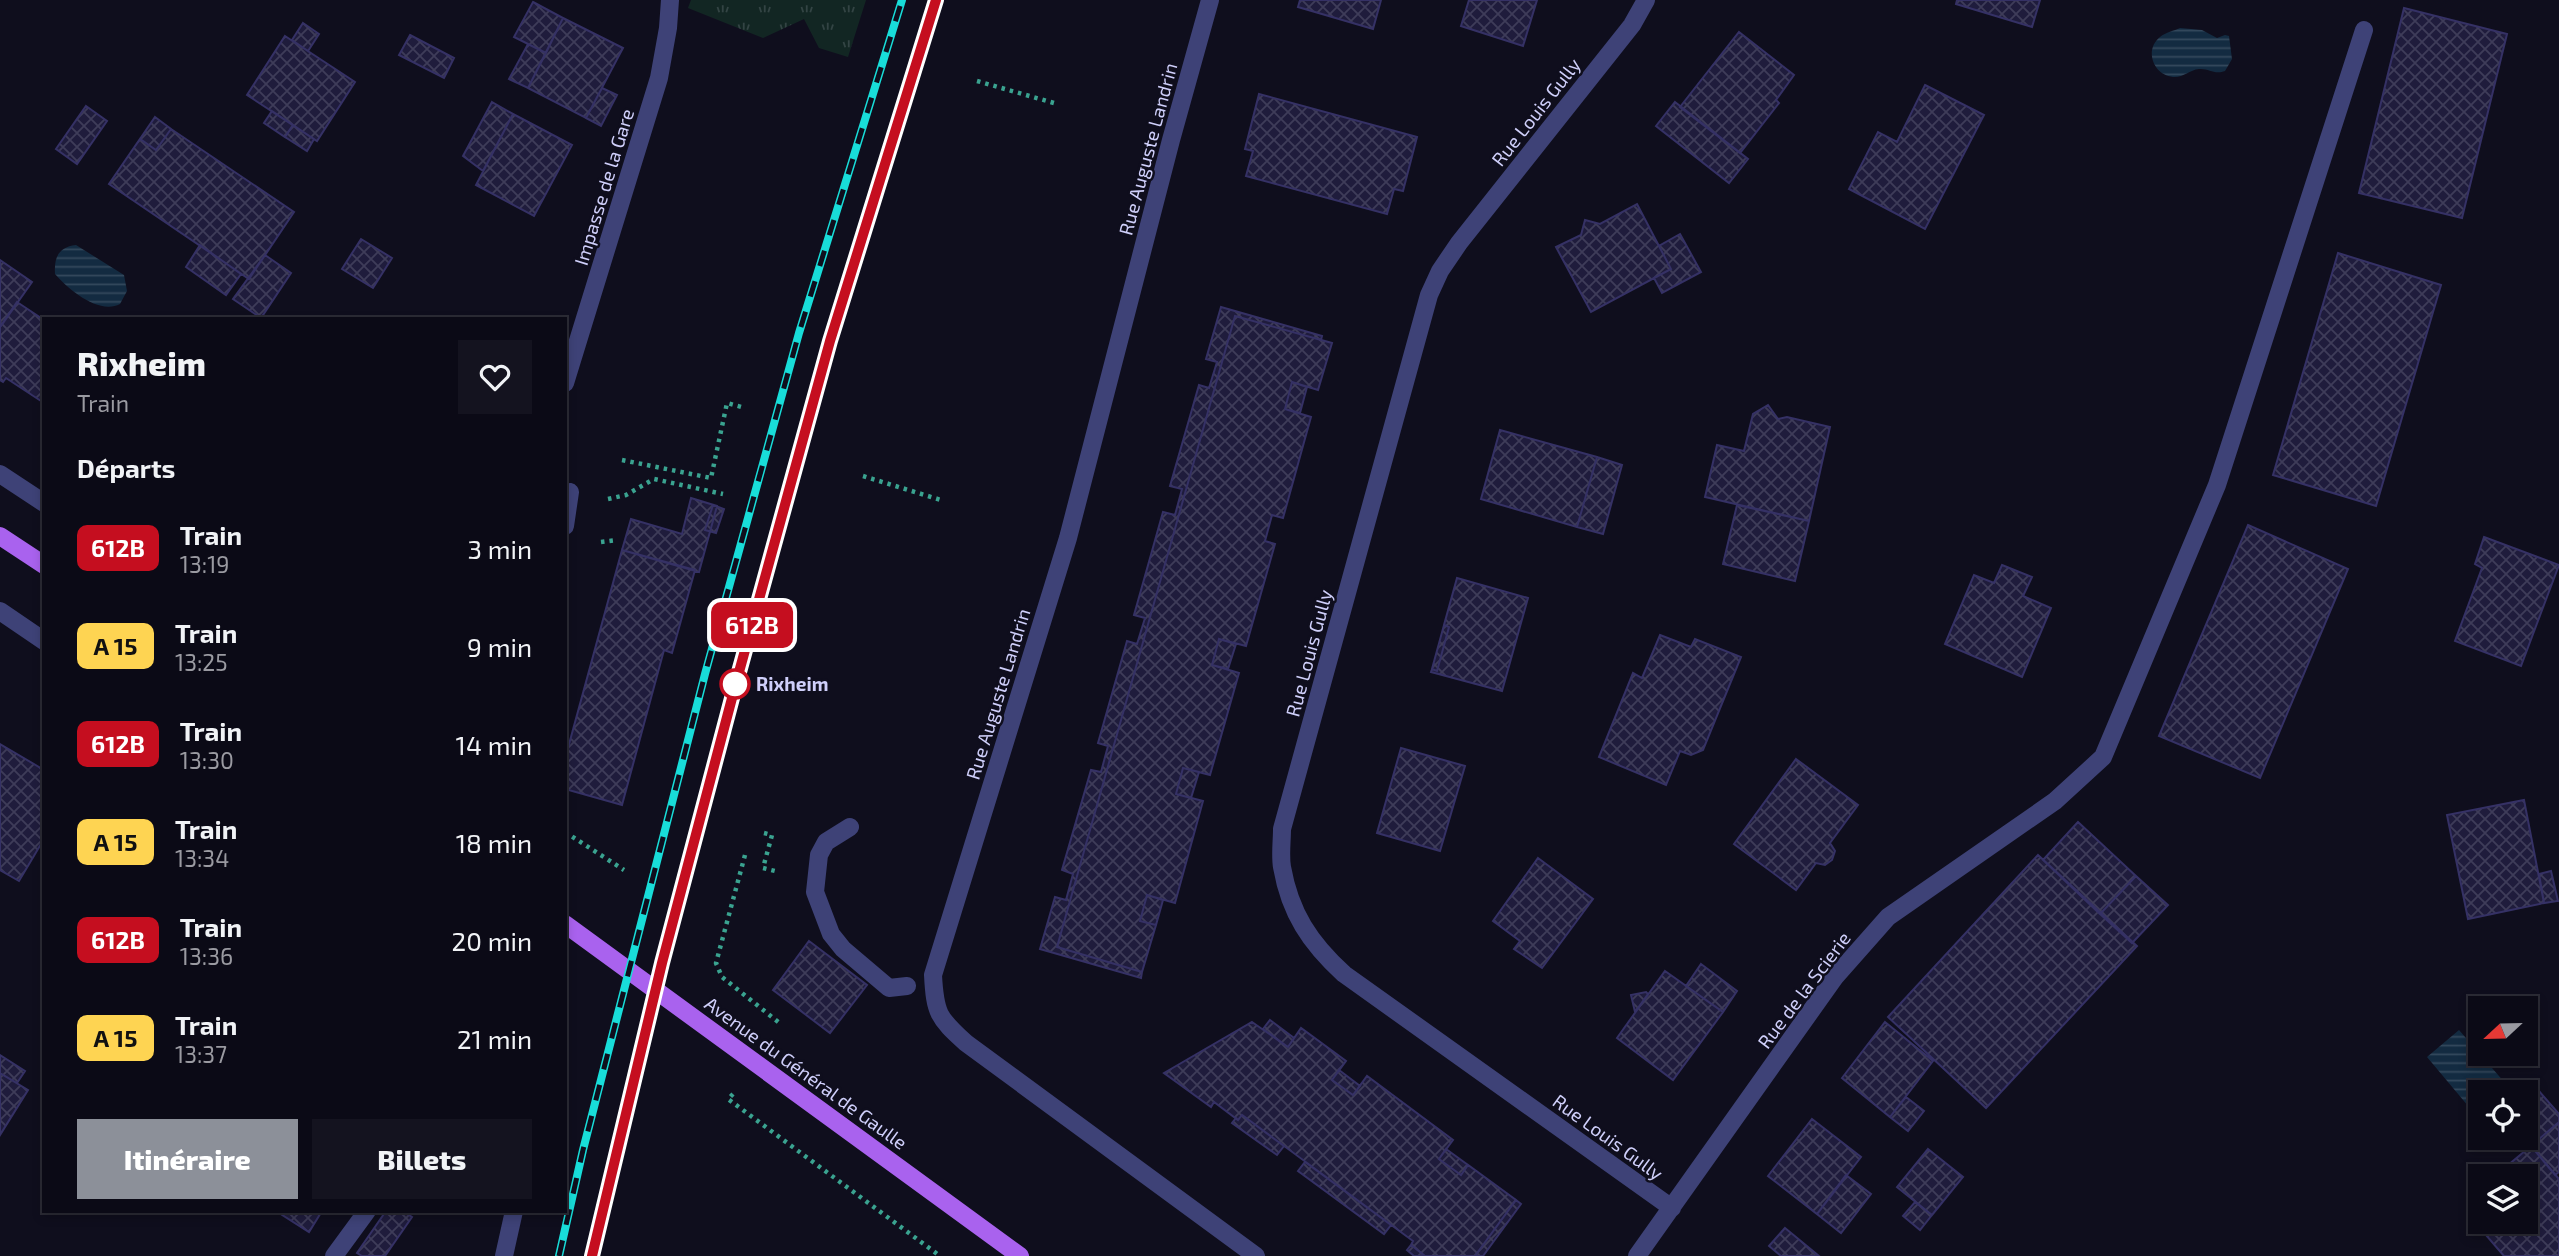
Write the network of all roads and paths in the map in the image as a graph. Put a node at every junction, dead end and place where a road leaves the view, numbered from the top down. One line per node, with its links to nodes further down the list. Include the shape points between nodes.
1 (670, 0): 7 (street, Impasse de la Gare, via 659,78)
2 (1210, 0): 35 (street, Rue Auguste Landrin, via 1068,538 933,975 934,1004 946,1025 966,1043)
3 (1646, 0): 28 (street, Rue Louis Gully, via 1632,25 1459,243 1429,295 1282,829 1281,865 1304,929 1344,974)
4 (2364, 30): 28 (street, Rue de la Scierie, via 2217,485 2103,757 2055,801 1888,917 1835,977)
5 (977, 81): 6 (path)
6 (1054, 103)
7 (567, 377)
8 (745, 408): 9 (path, via 727,403 711,478)
9 (622, 460)
10 (0, 474): 14 (street)
11 (863, 477): 13 (path)
12 (723, 494): 15 (path, via 654,479 626,495)
13 (941, 500)
14 (42, 502)
15 (568, 509)
16 (0, 536): 17 (main road)
17 (42, 564)
18 (0, 611): 19 (street)
19 (42, 640)
20 (850, 827): 25 (street, via 826,842 819,855 815,892 831,934 843,949 889,988)
21 (567, 833): 23 (path)
22 (745, 855): 26 (path, via 716,964 722,977)
23 (624, 870)
24 (567, 925): 34 (main road, Avenue du Général de Gaulle)
25 (907, 986)
26 (782, 1025)
27 (733, 1093): 33 (path, via 728,1100)
28 (1672, 1208): 36 (street, Rue de la Scierie)
29 (366, 1213): 31 (street)
30 (514, 1213): 32 (street)
31 (334, 1256)
32 (504, 1256)
33 (940, 1256)
34 (1020, 1256)
35 (1256, 1256)
36 (1637, 1256)

